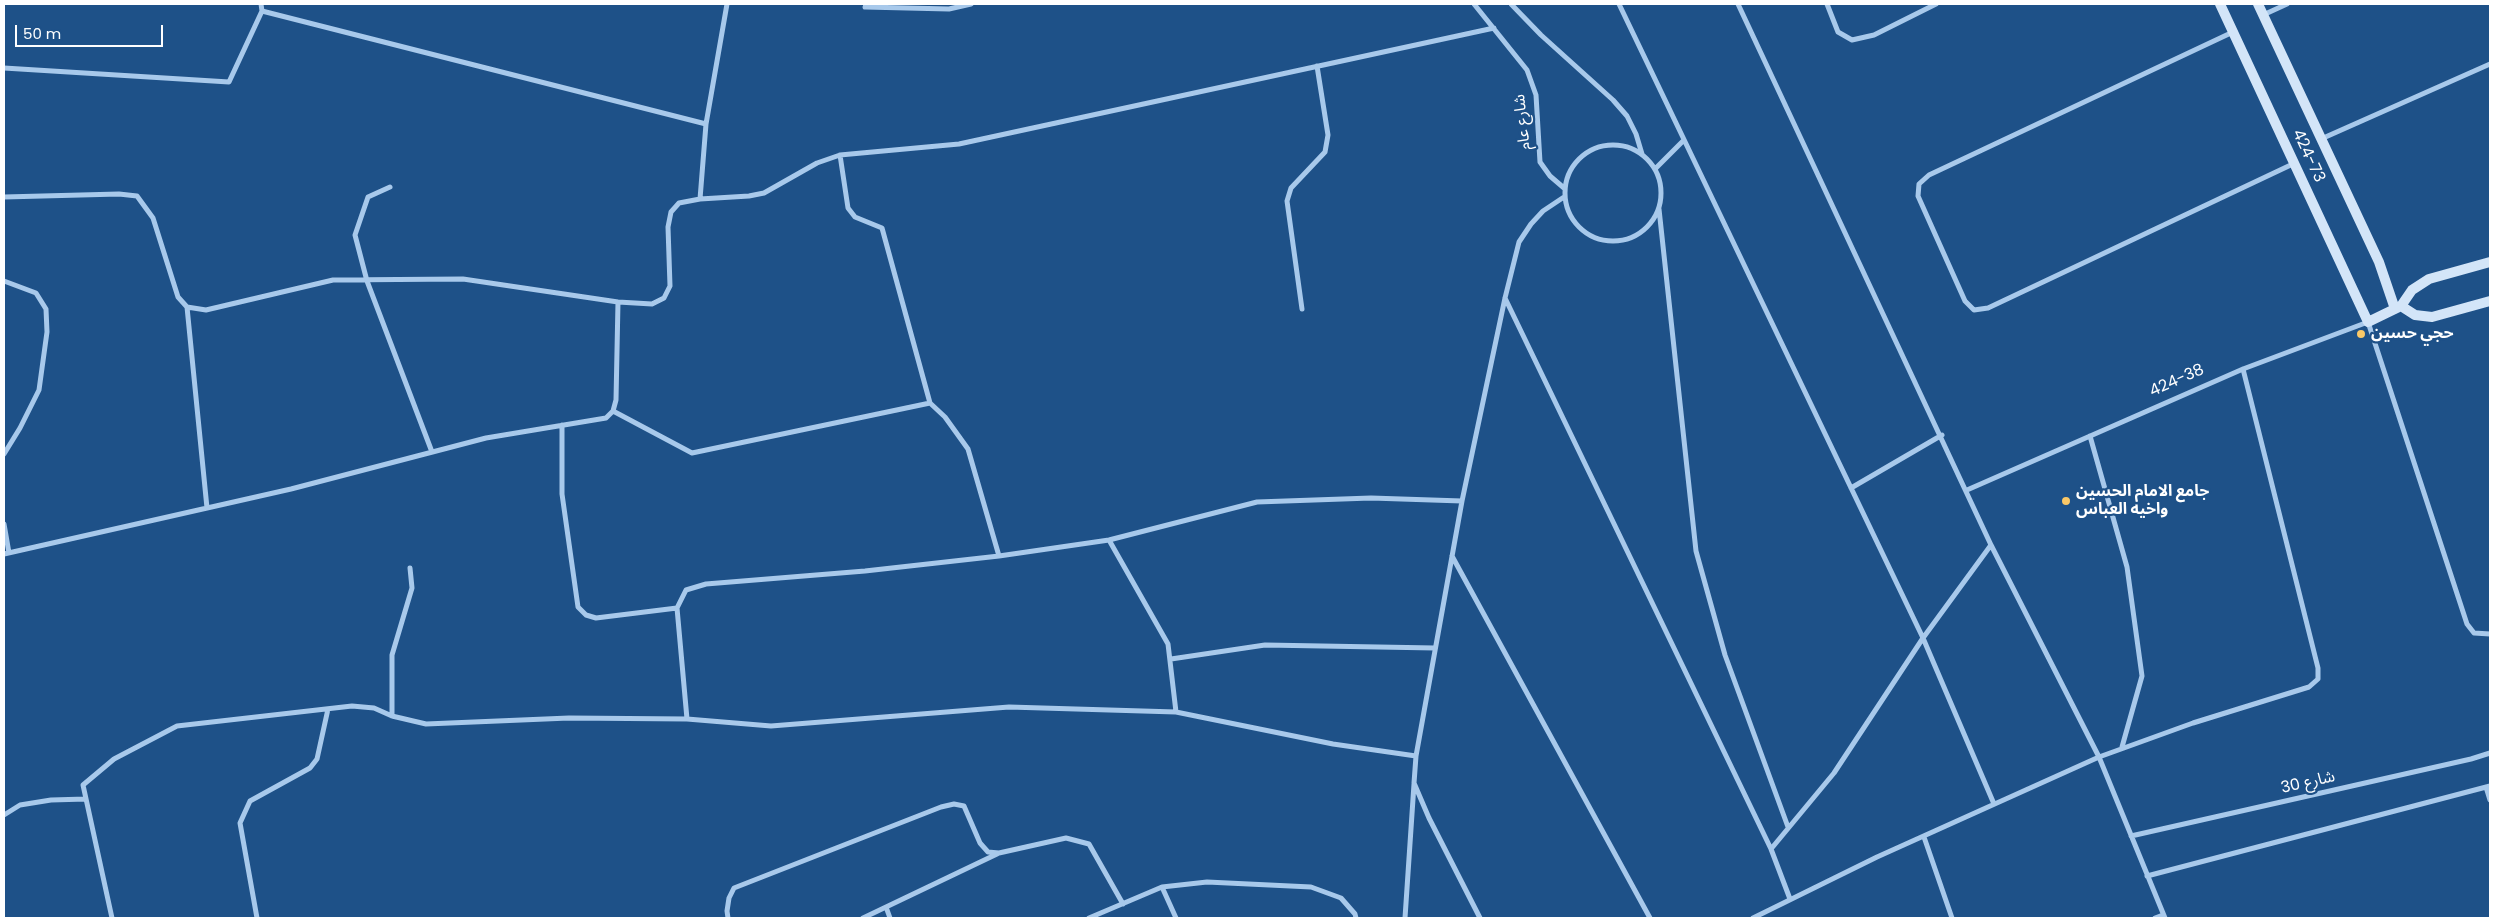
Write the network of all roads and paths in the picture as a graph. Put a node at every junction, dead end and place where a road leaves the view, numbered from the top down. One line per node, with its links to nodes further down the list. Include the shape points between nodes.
1 (261, 4): 14 (street)
2 (727, 4): 21 (street)
3 (971, 4): 13 (street, via 949,9)
4 (1474, 4): 16 (street, شارع عام)
5 (1511, 4): 25 (street, via 1541,36 1613,100 1630,122)
6 (1619, 4): 23 (street)
7 (1738, 4): 48 (street)
8 (1827, 4): 9 (street, via 1838,32 1852,40 1874,36)
9 (1936, 4)
10 (2220, 4): 17 (street, 424-73)
11 (2258, 4): 15 (street, 424-73)
12 (2287, 4): 15 (street)
13 (865, 7)
14 (262, 11): 20 (street, via 229,82); 21 (street)
15 (2264, 15): 22 (street, 424-73)
16 (1494, 28): 19 (street); 29 (street, شارع عام, via 1527,70 1536,95 1540,162)
17 (2233, 32): 26 (street, 424-73); 26 (street, via 1929,175 1918,184 1918,196 1965,302 1974,310 1988,308)
18 (2490, 64): 22 (street)
19 (1317, 66): 24 (street, via 960,144); 42 (street, via 1328,134 1325,152 1291,188 1287,201)
20 (4, 68)
21 (706, 124): 32 (street)
22 (2321, 139): 41 (street, 424-73)
23 (1684, 140): 27 (street); 52 (street)
24 (840, 154): 32 (street, via 764,193); 45 (street, via 848,208 855,217 882,228)
25 (1642, 154): 27 (street); 29 (street, via 1623,145 1596,148 1584,154 1570,168)
26 (2295, 163): 43 (street, 424-73)
27 (1655, 169): 33 (street, via 1662,188)
28 (390, 187): 36 (street, via 368,197 355,234)
29 (1564, 188): 31 (street)
30 (4, 196): 40 (street, via 137,196 153,218 178,297)
31 (1564, 198): 33 (street, via 1569,216 1581,230 1598,240 1616,242 1635,236 1650,225); 37 (street, via 1543,211 1519,242)
32 (700, 200): 39 (street, via 680,203 671,212 668,227 670,286 664,298 652,304)
33 (1659, 209): 82 (street, via 1696,551 1725,655)
34 (2490, 262): 41 (street, 424-38, via 2429,279 2412,290)
35 (4, 281): 51 (street, via 36,293 46,309 48,332 39,390)
36 (367, 281): 39 (street, via 463,280); 40 (street, via 333,280 206,310); 50 (street)
37 (1505, 298): 54 (street); 85 (street)
38 (2490, 301): 41 (street, via 2432,316)
39 (618, 302): 46 (street)
40 (187, 307): 55 (street)
41 (2398, 308): 43 (street, 424-38)
42 (1302, 309)
43 (2368, 322): 44 (street, 424-38); 64 (street, via 2467,624 2474,633)
44 (2242, 369): 49 (street, 424-38); 72 (street, via 2318,668 2318,679 2309,687)
45 (930, 403): 46 (street, via 692,453); 60 (street, via 945,416 968,449)
46 (613, 411): 47 (street, via 606,418)
47 (562, 425): 50 (street, via 486,438); 63 (street, via 562,494 578,607 586,615 596,618)
48 (1942, 435): 52 (street); 53 (street)
49 (2090, 436): 53 (street, 424-38); 72 (street, via 2127,567 2142,676)
50 (432, 452): 55 (street)
51 (4, 454)
52 (1851, 488): 65 (street)
53 (1967, 490): 58 (street)
54 (1462, 501): 57 (street, via 1371,498 1257,502); 61 (street)
55 (207, 508): 59 (street)
56 (4, 524): 59 (street)
57 (1109, 540): 60 (street); 67 (street, via 1168,644)
58 (1992, 545): 65 (street); 75 (street)
59 (6, 554)
60 (999, 556): 63 (street, via 706,584 686,590)
61 (1452, 556): 66 (street); 103 (street)
62 (410, 568): 70 (street, via 412,588 392,655)
63 (677, 608): 71 (street)
64 (2490, 634)
65 (1924, 638): 80 (street); 82 (street, via 1834,773)
66 (1435, 648): 67 (street, via 1265,645); 74 (street)
67 (1171, 659): 69 (street)
68 (328, 709): 70 (street, via 374,708); 78 (street, via 177,726 114,759 83,785); 94 (street, via 317,759 310,768 250,801 240,823)
69 (1176, 712): 71 (street, via 1009,707 771,726); 74 (street, via 1333,744)
70 (392, 716): 71 (street, via 426,724 569,718)
71 (687, 719)
72 (2122, 748): 75 (street)
73 (2490, 753): 83 (street, شارع 30)
74 (1416, 756): 76 (street)
75 (2099, 757): 80 (street); 83 (street)
76 (1414, 783): 101 (street); 102 (street)
77 (2488, 787): 79 (street); 87 (street)
78 (86, 799): 81 (street, via 20,804); 93 (street)
79 (2490, 800)
80 (1994, 804): 84 (street)
81 (4, 815)
82 (1788, 827): 85 (street)
83 (2131, 836): 87 (street)
84 (1924, 837): 89 (street); 105 (street)
85 (1771, 849): 89 (street)
86 (998, 853): 90 (street, via 1066,838 1089,844); 91 (street); 95 (street, via 988,852 980,843 964,806 941,806 734,888 729,898)
87 (2147, 876): 92 (street)
88 (1162, 887): 90 (street); 99 (street); 100 (street, via 1207,882 1311,887 1341,898)
89 (1790, 899): 104 (street)
90 (1123, 904): 98 (street)
91 (886, 907): 96 (street); 97 (street)
92 (2164, 917): 106 (street)
93 (112, 918)
94 (257, 918)
95 (728, 918)
96 (862, 918)
97 (890, 918)
98 (1089, 918)
99 (1176, 918)
100 (1356, 918)
101 (1405, 918)
102 (1480, 918)
103 (1650, 918)
104 (1753, 918)
105 (1952, 918)
106 (2155, 918)

